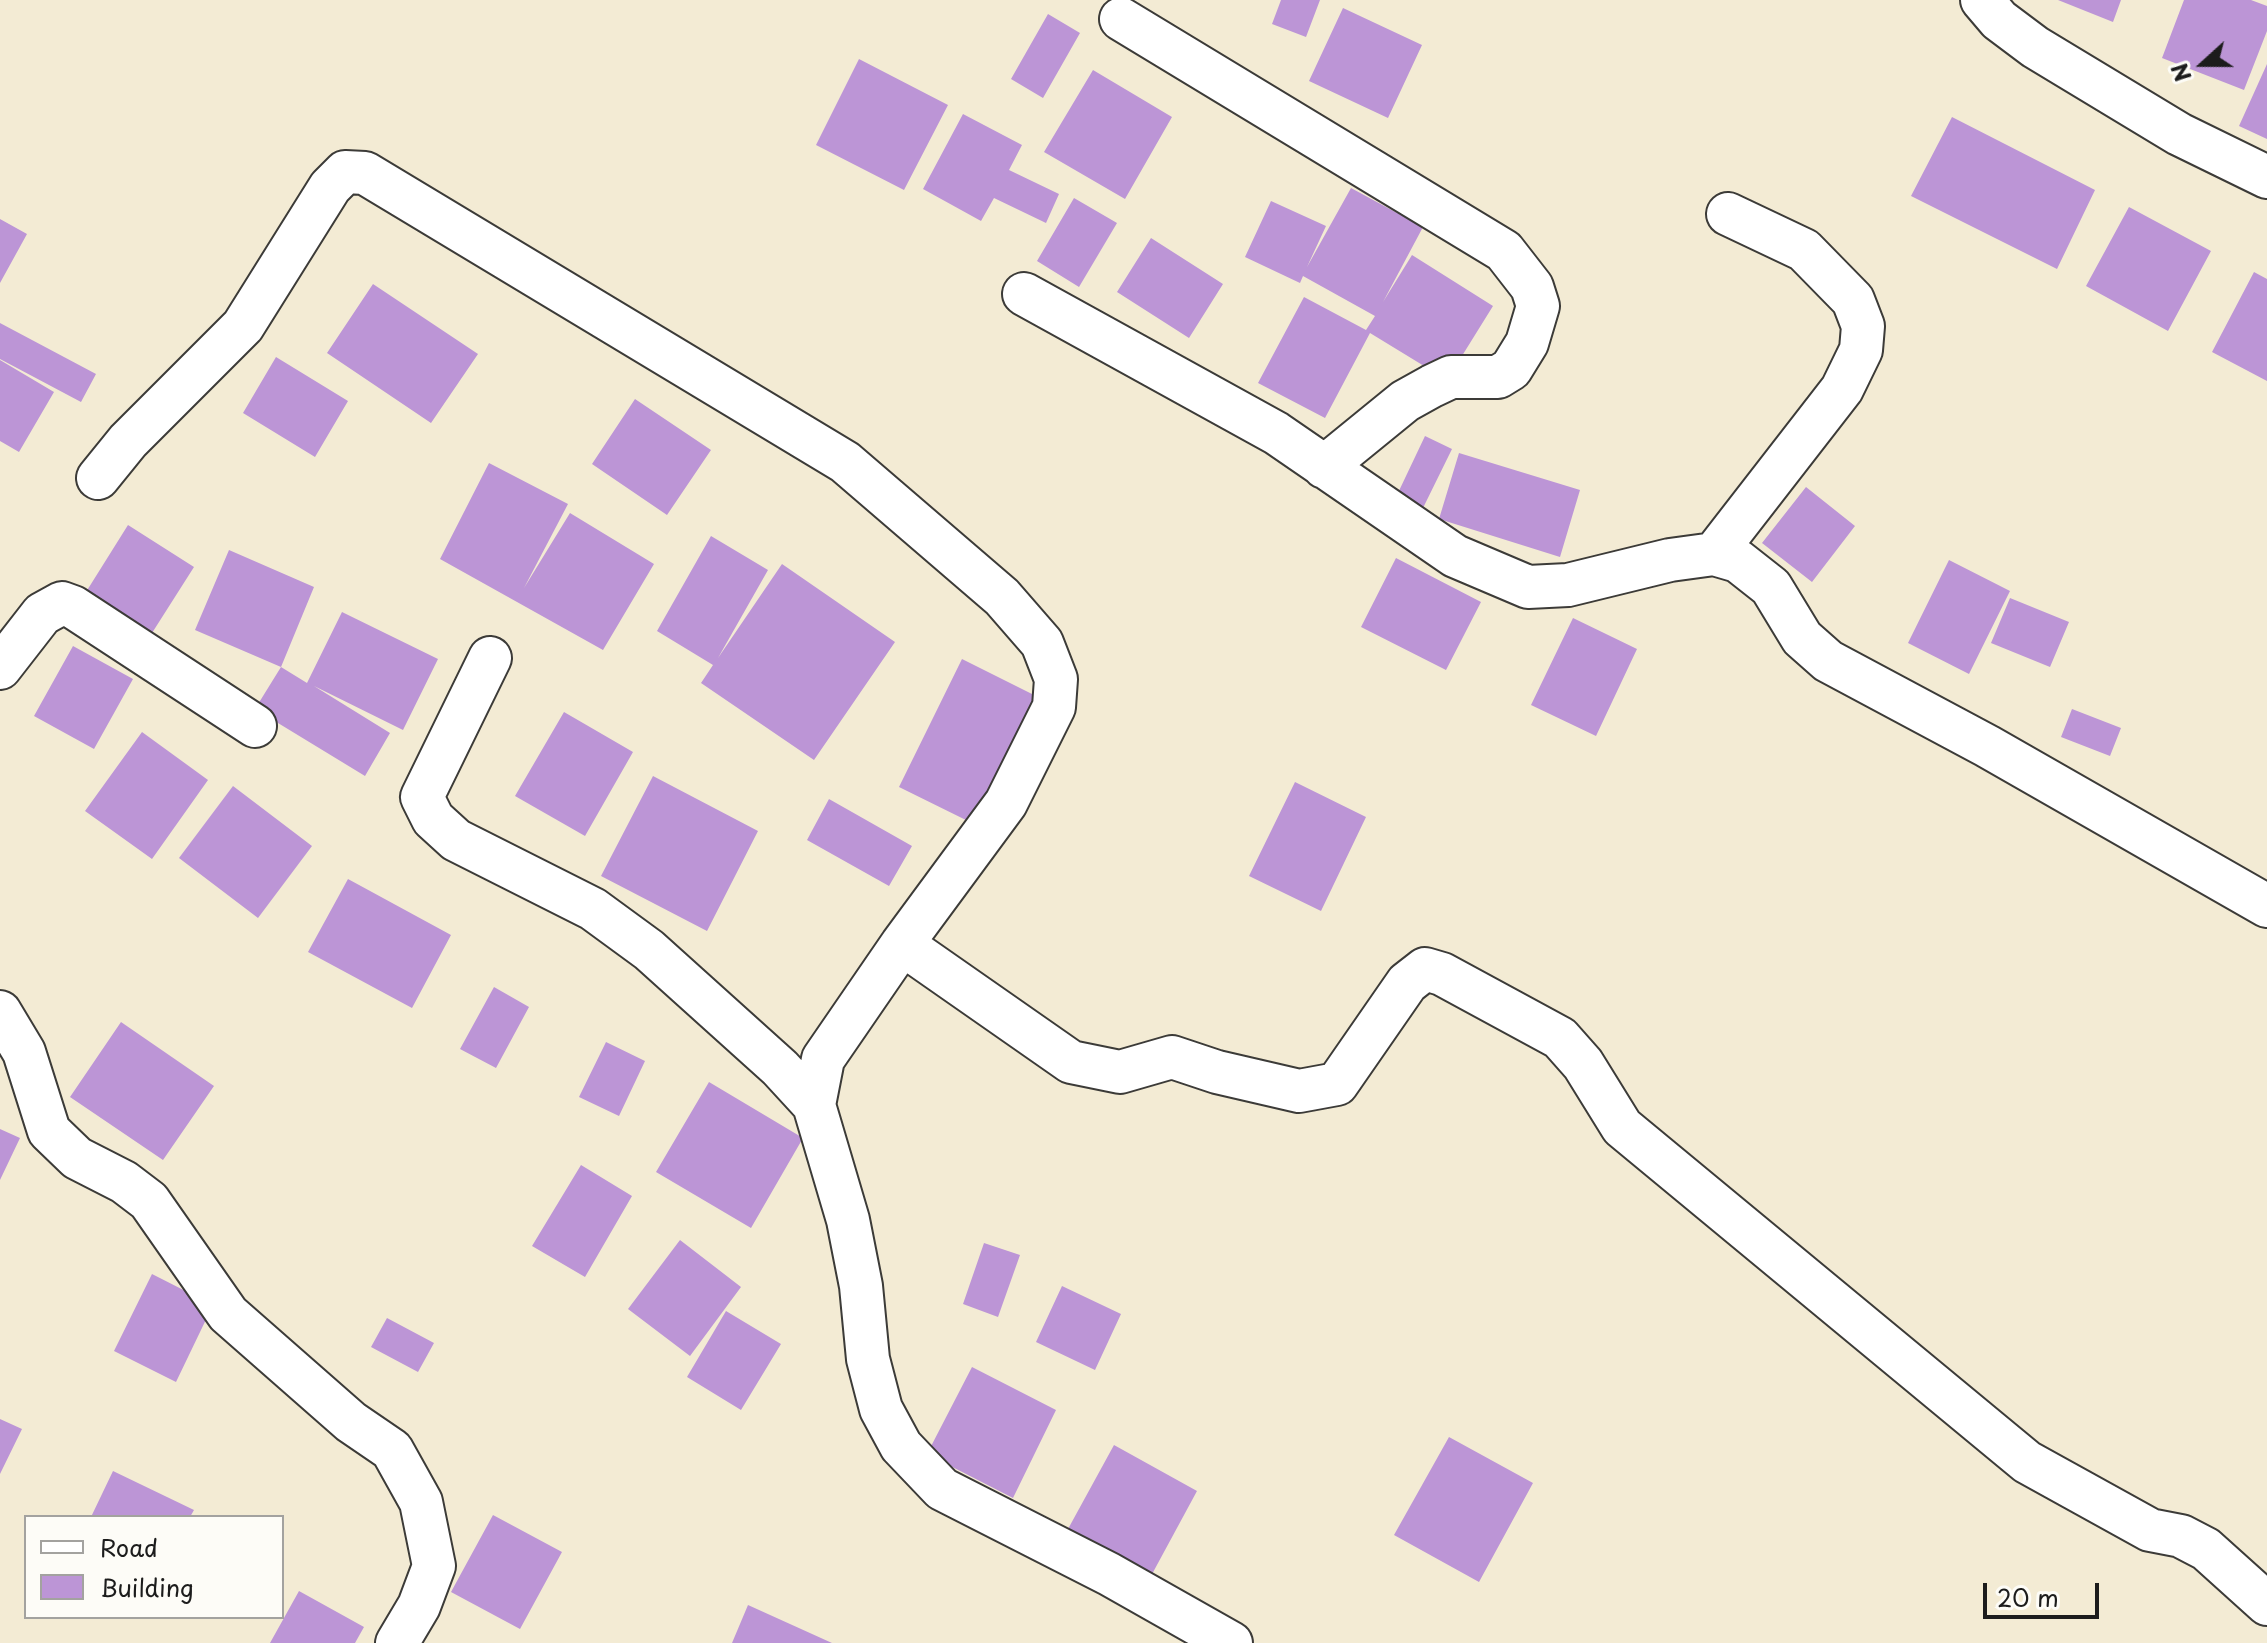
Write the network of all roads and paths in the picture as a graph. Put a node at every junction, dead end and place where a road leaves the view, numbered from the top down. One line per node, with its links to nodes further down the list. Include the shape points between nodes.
1 (1982, 0): 3 (street, via 2035,47 2179,134)
2 (1121, 19): 6 (street, via 1504,251 1532,287 1538,306 1527,343 1511,369 1498,377 1451,377 1432,386 1405,401)
3 (2267, 177)
4 (1728, 214): 8 (street, via 1804,250 1853,300 1863,326 1861,350 1842,389)
5 (1024, 294): 6 (street, via 1276,433)
6 (1324, 467): 8 (street, via 1455,556 1528,587 1568,585)
7 (98, 478): 13 (street, via 243,326 330,187 345,172 378,178 845,462 1002,597 1042,643 1056,679 1054,707 1034,752 1006,803)
8 (1714, 554): 12 (street, via 1738,561 1771,587 1802,638 1828,661)
9 (490, 658): 15 (street, via 422,797 433,819 456,840 593,909 649,950)
10 (0, 668): 11 (street, via 42,614 62,603)
11 (255, 726)
12 (2267, 906)
13 (902, 944): 15 (street, via 823,1059); 16 (street, via 1071,1062 1120,1072 1172,1057 1299,1091 1337,1084 1407,983 1425,969 1442,974 1560,1038 1583,1064 1622,1127 2027,1462 2150,1530 2181,1536 2206,1549)
14 (0, 1012): 17 (street, via 24,1052 49,1131 77,1158 149,1201 228,1314 339,1412 392,1450 421,1502 434,1566)
15 (814, 1105): 18 (street, via 848,1220 868,1359 881,1409 901,1446 942,1489)
16 (2267, 1604)
17 (397, 1643)
18 (1231, 1643)

